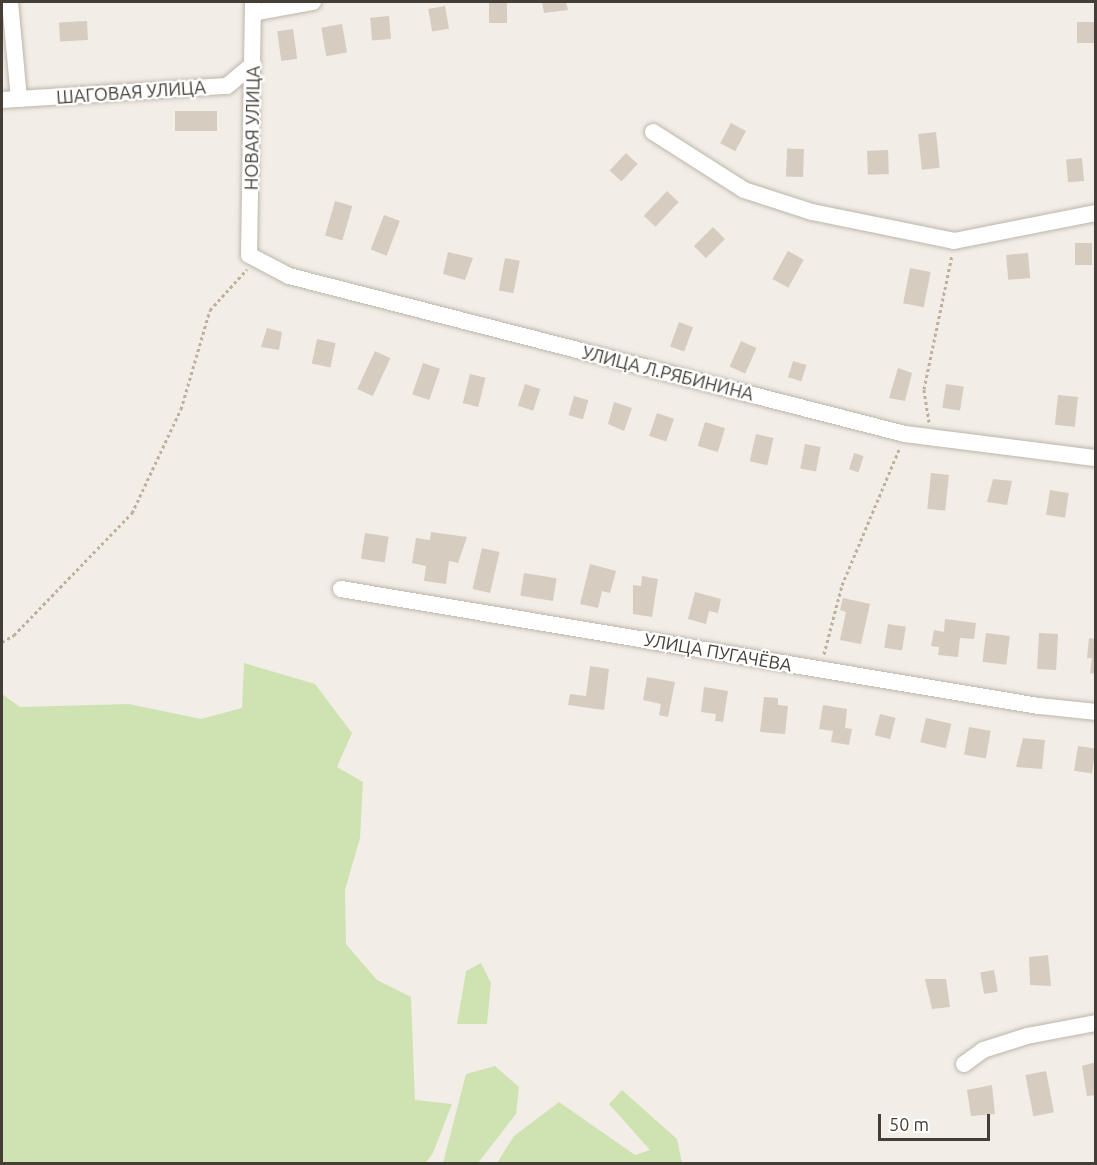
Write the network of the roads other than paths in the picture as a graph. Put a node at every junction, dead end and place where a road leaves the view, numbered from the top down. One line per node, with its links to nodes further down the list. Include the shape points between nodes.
1 (10, 2): 5 (street)
2 (313, 2): 3 (street)
3 (253, 7): 4 (street, НОВАЯ УЛИЦА)
4 (253, 64): 5 (street, ШАГОВАЯ УЛИЦА, via 227,86); 9 (street, НОВАЯ УЛИЦА)
5 (19, 99): 6 (street, ШАГОВАЯ УЛИЦА)
6 (2, 100)
7 (653, 132): 8 (street, via 744,190 812,212 954,241)
8 (1095, 213)
9 (253, 257): 10 (street, УЛИЦА Л.РЯБИНИНА, via 289,276 905,434)
10 (1095, 458)
11 (341, 589): 12 (street, УЛИЦА ПУГАЧЁВА, via 1039,706)
12 (1095, 711)
13 (1095, 1023): 14 (street, via 1027,1036 983,1050)
14 (964, 1064)

